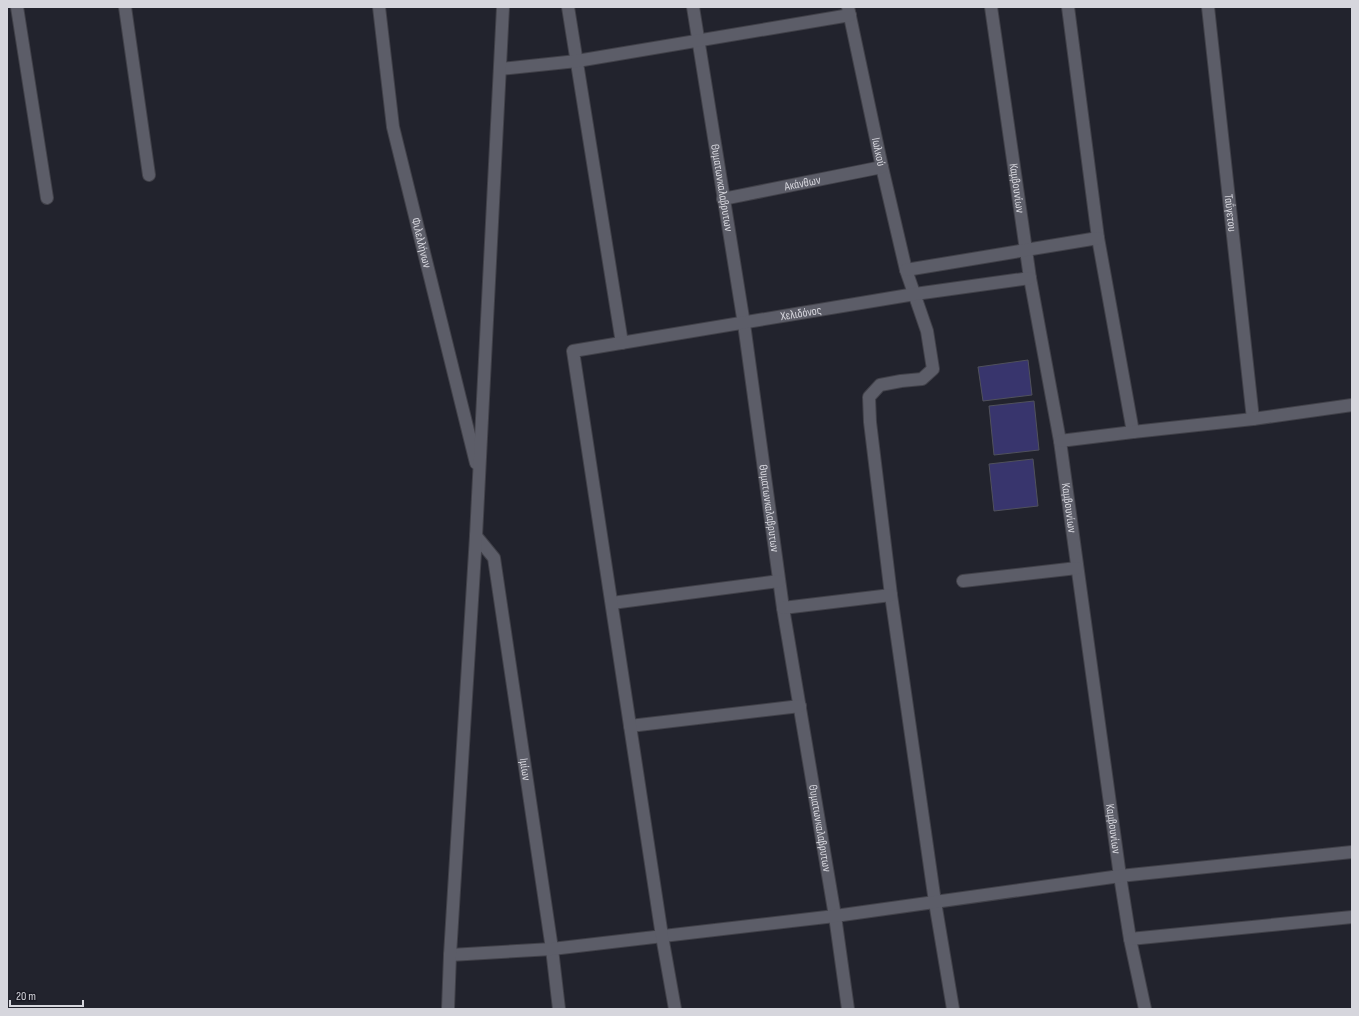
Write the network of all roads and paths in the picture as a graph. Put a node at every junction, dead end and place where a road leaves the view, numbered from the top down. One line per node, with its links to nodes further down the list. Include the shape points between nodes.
1 (17, 7): 16 (street)
2 (124, 7): 15 (street)
3 (379, 7): 29 (street, Φιλελλήνων, via 393,127)
4 (503, 7): 13 (street)
5 (568, 7): 12 (street)
6 (693, 7): 11 (street, Θυματωνκαλαβρυτων)
7 (991, 7): 19 (street, Καμβουνίων)
8 (1068, 7): 18 (street)
9 (1208, 7): 26 (street, Ταΰγετου)
10 (849, 11): 11 (street); 14 (street, Ιωλκού)
11 (698, 40): 12 (street); 17 (street, Θυματωνκαλαβρυτων)
12 (577, 61): 13 (street); 24 (street)
13 (500, 69): 29 (street)
14 (882, 167): 17 (street, Ακάνθων); 20 (street, Ιωλκού)
15 (149, 174)
16 (47, 198)
17 (724, 199): 23 (street, Θυματωνκαλαβρυτων)
18 (1098, 238): 19 (street); 27 (street)
19 (1026, 250): 20 (street); 21 (street, Καμβουνίων)
20 (906, 270): 22 (street, Ιωλκού)
21 (1030, 278): 22 (street, Χελιδόνος); 28 (street, Καμβουνίων)
22 (915, 294): 23 (street, Χελιδόνος); 34 (street, Ιωλκού, via 927,331 933,369 922,379 880,385 869,397)
23 (744, 324): 24 (street, Χελιδόνος); 32 (street, Θυματωνκαλαβρυτων)
24 (622, 344): 35 (street, Χελιδόνος, via 573,352)
25 (1352, 406): 26 (street)
26 (1253, 419): 27 (street)
27 (1133, 432): 28 (street)
28 (1060, 441): 31 (street, Καμβουνίων)
29 (479, 475): 30 (street)
30 (476, 536): 46 (street, Ιμίων, via 494,558); 47 (street)
31 (1077, 568): 33 (street); 40 (street, Καμβουνίων)
32 (780, 581): 35 (street); 36 (street, Θυματωνκαλαβρυτων)
33 (962, 581)
34 (890, 595): 36 (street); 41 (street)
35 (612, 603): 38 (street)
36 (783, 608): 37 (street, Θυματωνκαλαβρυτων)
37 (800, 706): 38 (street); 42 (street, Θυματωνκαλαβρυτων)
38 (630, 726): 44 (street)
39 (1352, 852): 40 (street)
40 (1120, 876): 41 (street); 45 (street, Καμβουνίων)
41 (935, 902): 42 (street); 52 (street)
42 (835, 916): 44 (street); 51 (street, Θυματωνκαλαβρυτων)
43 (1352, 917): 45 (street)
44 (662, 936): 46 (street); 50 (street)
45 (1130, 939): 53 (street, Καμβουνίων)
46 (552, 949): 47 (street); 49 (street, Ιμίων)
47 (450, 955): 48 (street)
48 (448, 1009)
49 (559, 1009)
50 (675, 1009)
51 (848, 1009)
52 (953, 1009)
53 (1145, 1009)

